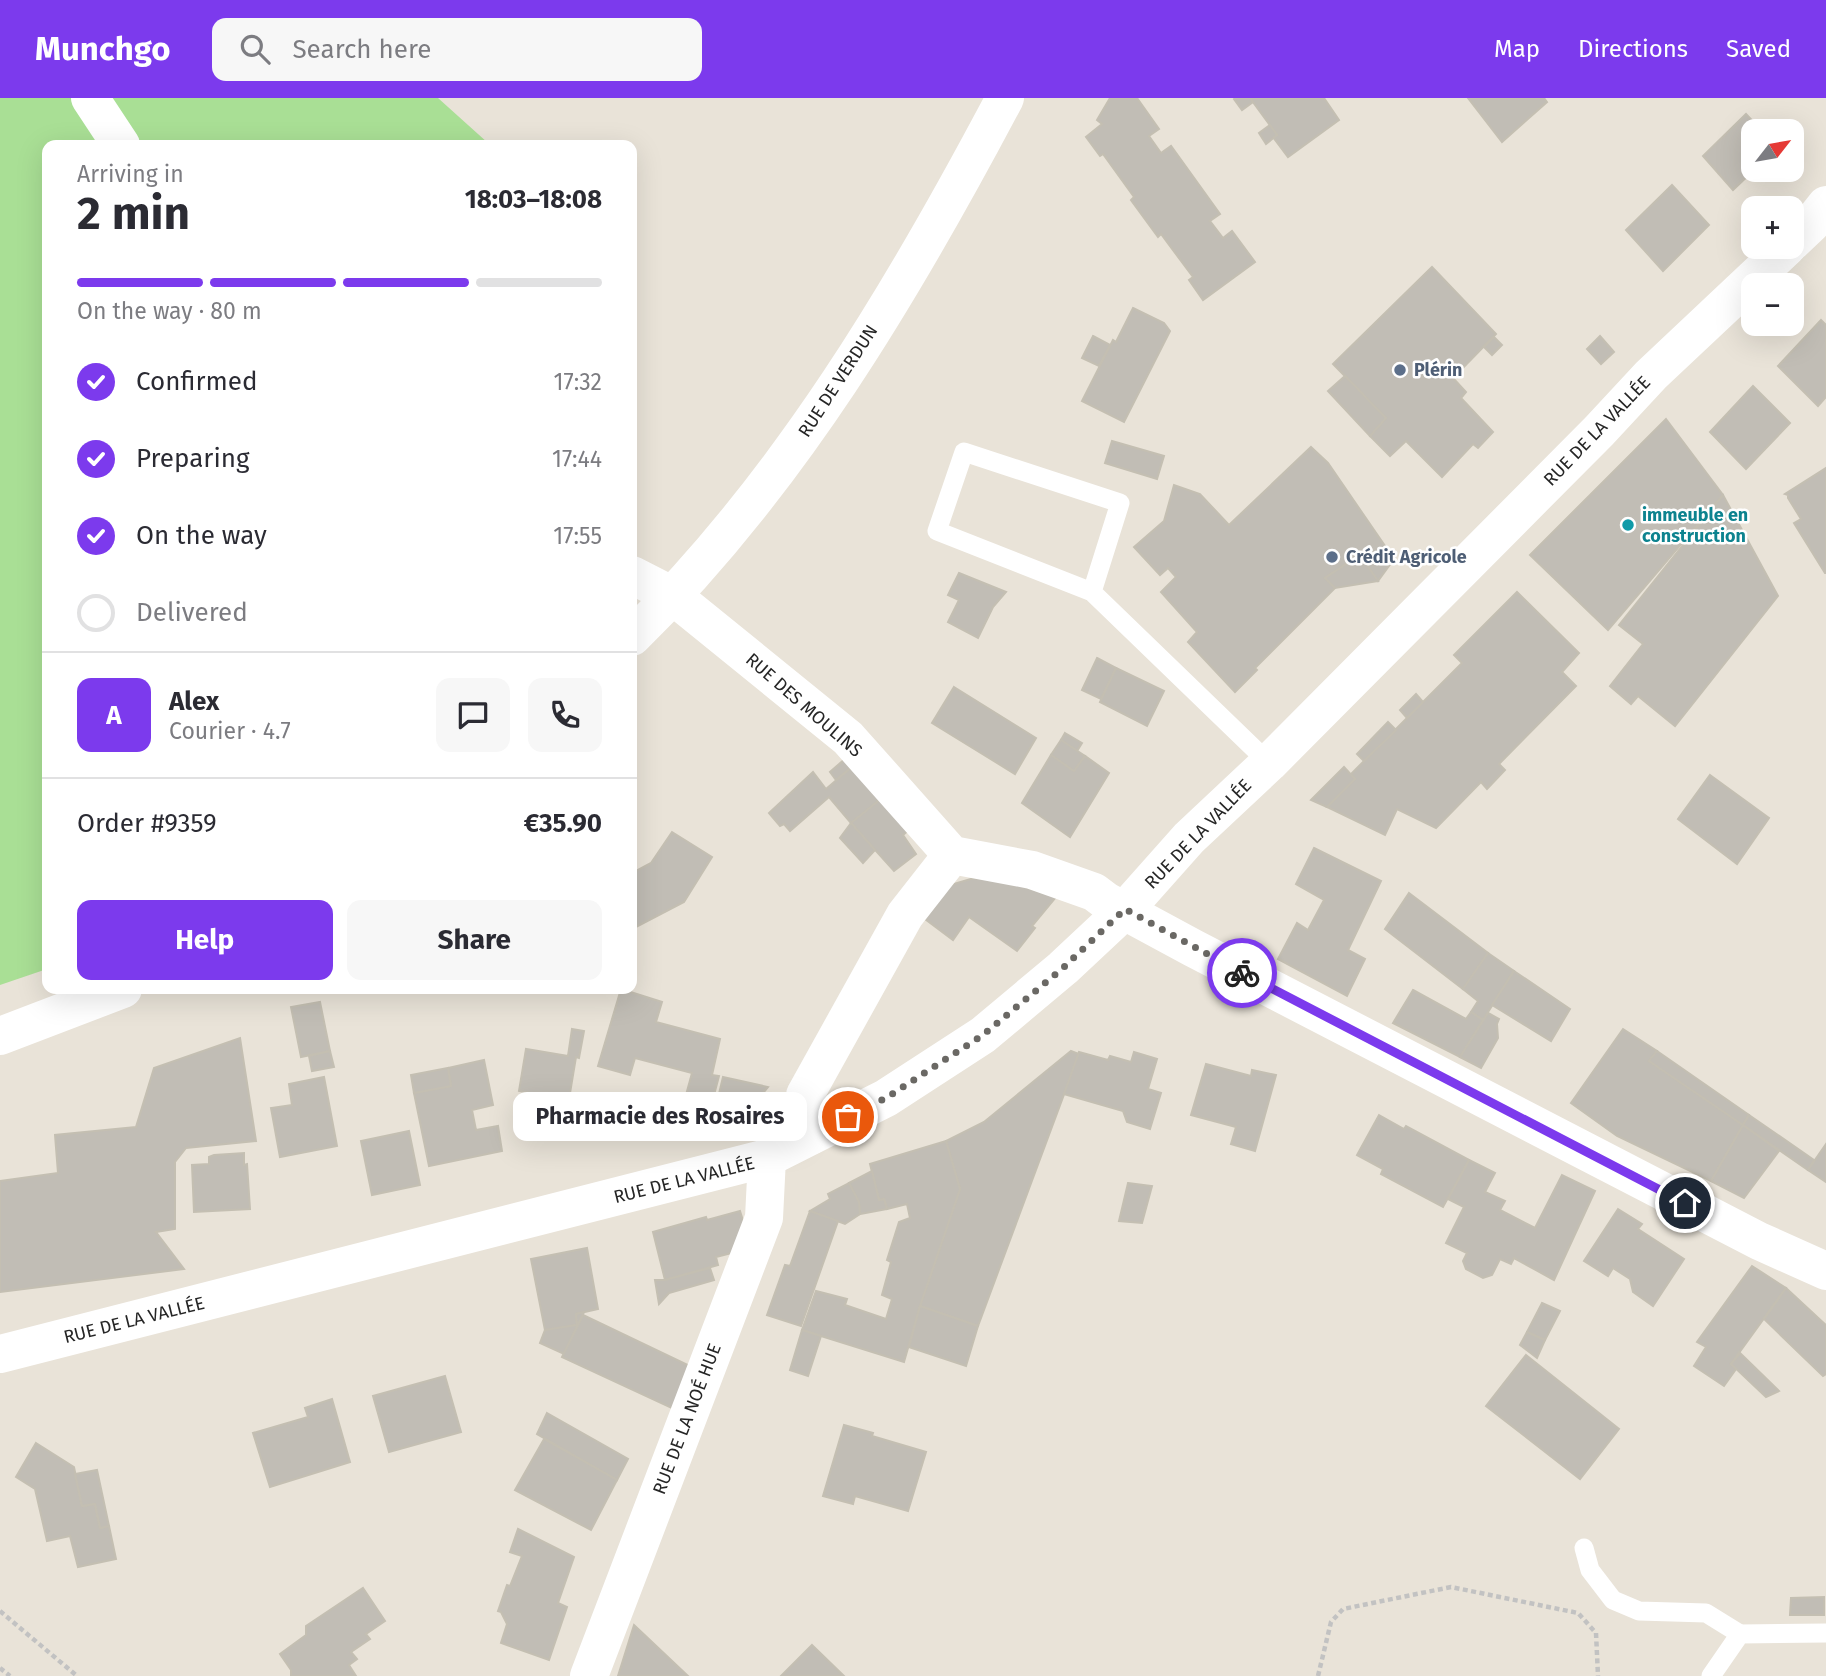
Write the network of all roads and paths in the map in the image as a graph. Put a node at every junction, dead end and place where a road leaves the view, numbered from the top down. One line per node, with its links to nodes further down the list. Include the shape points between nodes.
1 (90, 98): 3 (street)
2 (1005, 98): 7 (street, RUE DE VERDUN, via 948,206 828,401)
3 (118, 140)
4 (1808, 227): 9 (street, RUE DE LA VALLÉE, via 1651,375)
5 (637, 578): 7 (street, RUE DES MOULINS)
6 (1091, 592): 6 (lane, via 937,531 964,452 1119,503); 9 (lane)
7 (674, 596): 8 (street, RUE DE VERDUN); 10 (street, RUE DES MOULINS, via 848,738)
8 (637, 632)
9 (1269, 763): 11 (street, RUE DE LA VALLÉE, via 1189,838)
10 (953, 855): 11 (street, via 1032,870 1094,892); 14 (street, via 905,915 805,1095)
11 (1125, 909): 14 (street, RUE DE LA VALLÉE, via 983,1035 886,1098); 16 (street, via 1747,1235)
12 (110, 994): 13 (street)
13 (0, 1036)
14 (810, 1136): 15 (street, RUE DE LA VALLÉE)
15 (767, 1158): 17 (street, RUE DE LA VALLÉE); 25 (street, RUE DE LA NOÉ HUE, via 764,1218)
16 (1826, 1271)
17 (0, 1354)
18 (1584, 1548): 21 (lane, via 1590,1570 1613,1600 1639,1611 1706,1613)
19 (0, 1611): 24 (path)
20 (1826, 1633): 21 (lane)
21 (1740, 1634): 28 (lane)
22 (0, 1668): 23 (path)
23 (10, 1676)
24 (77, 1676)
25 (589, 1676)
26 (1318, 1676): 27 (path, via 1331,1622 1343,1609 1451,1587 1578,1613 1596,1633)
27 (1598, 1676)
28 (1711, 1676)

